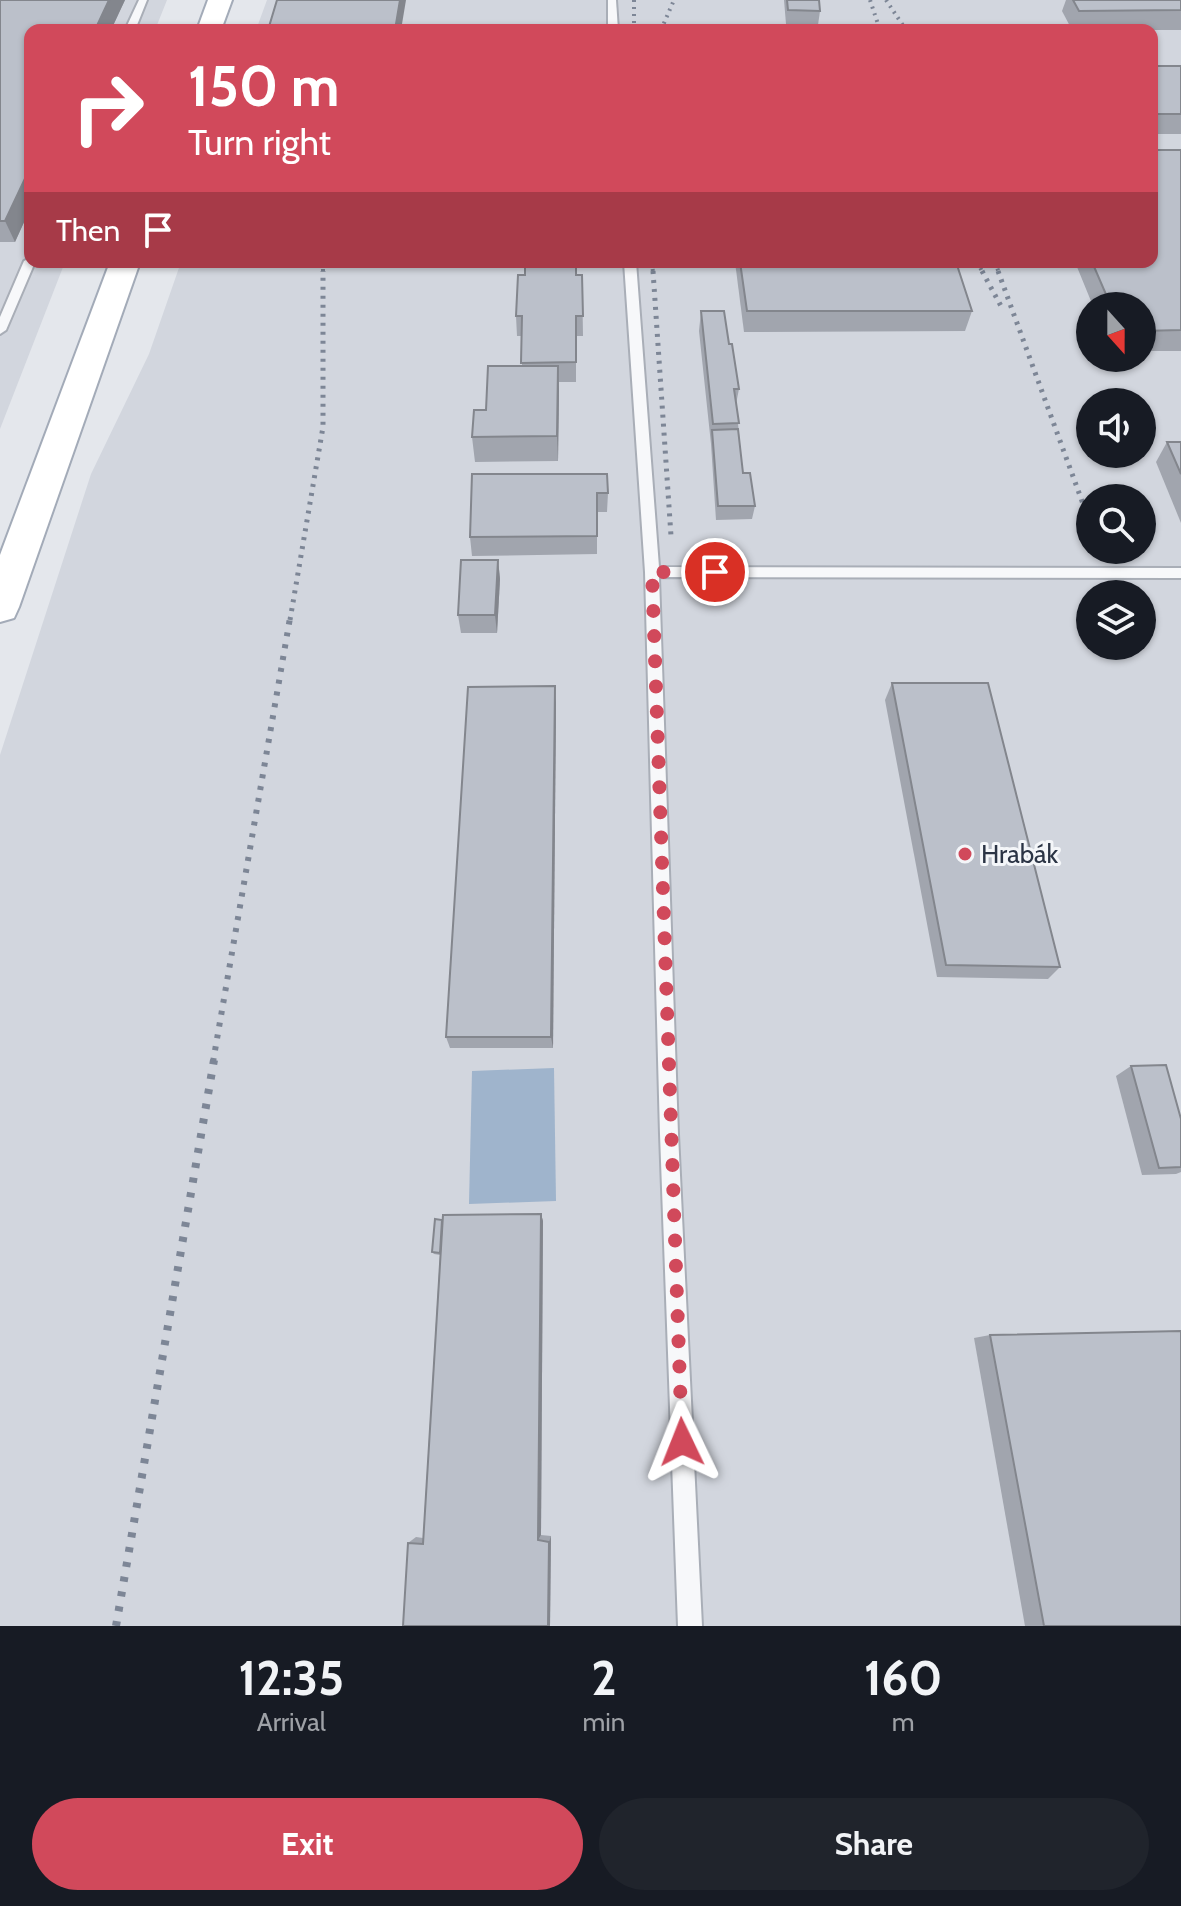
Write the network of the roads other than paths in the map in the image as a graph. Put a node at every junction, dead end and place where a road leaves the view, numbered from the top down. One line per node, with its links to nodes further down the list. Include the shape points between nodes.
1 (143, 0): 4 (lane)
2 (220, 0): 5 (main road)
3 (612, 0): 6 (lane)
4 (133, 24)
5 (211, 24)
6 (613, 24)
7 (27, 268): 10 (lane)
8 (123, 268): 13 (main road)
9 (630, 268): 11 (lane)
10 (0, 330)
11 (652, 572): 12 (lane); 14 (lane)
12 (1181, 573)
13 (0, 607)
14 (690, 1626)

